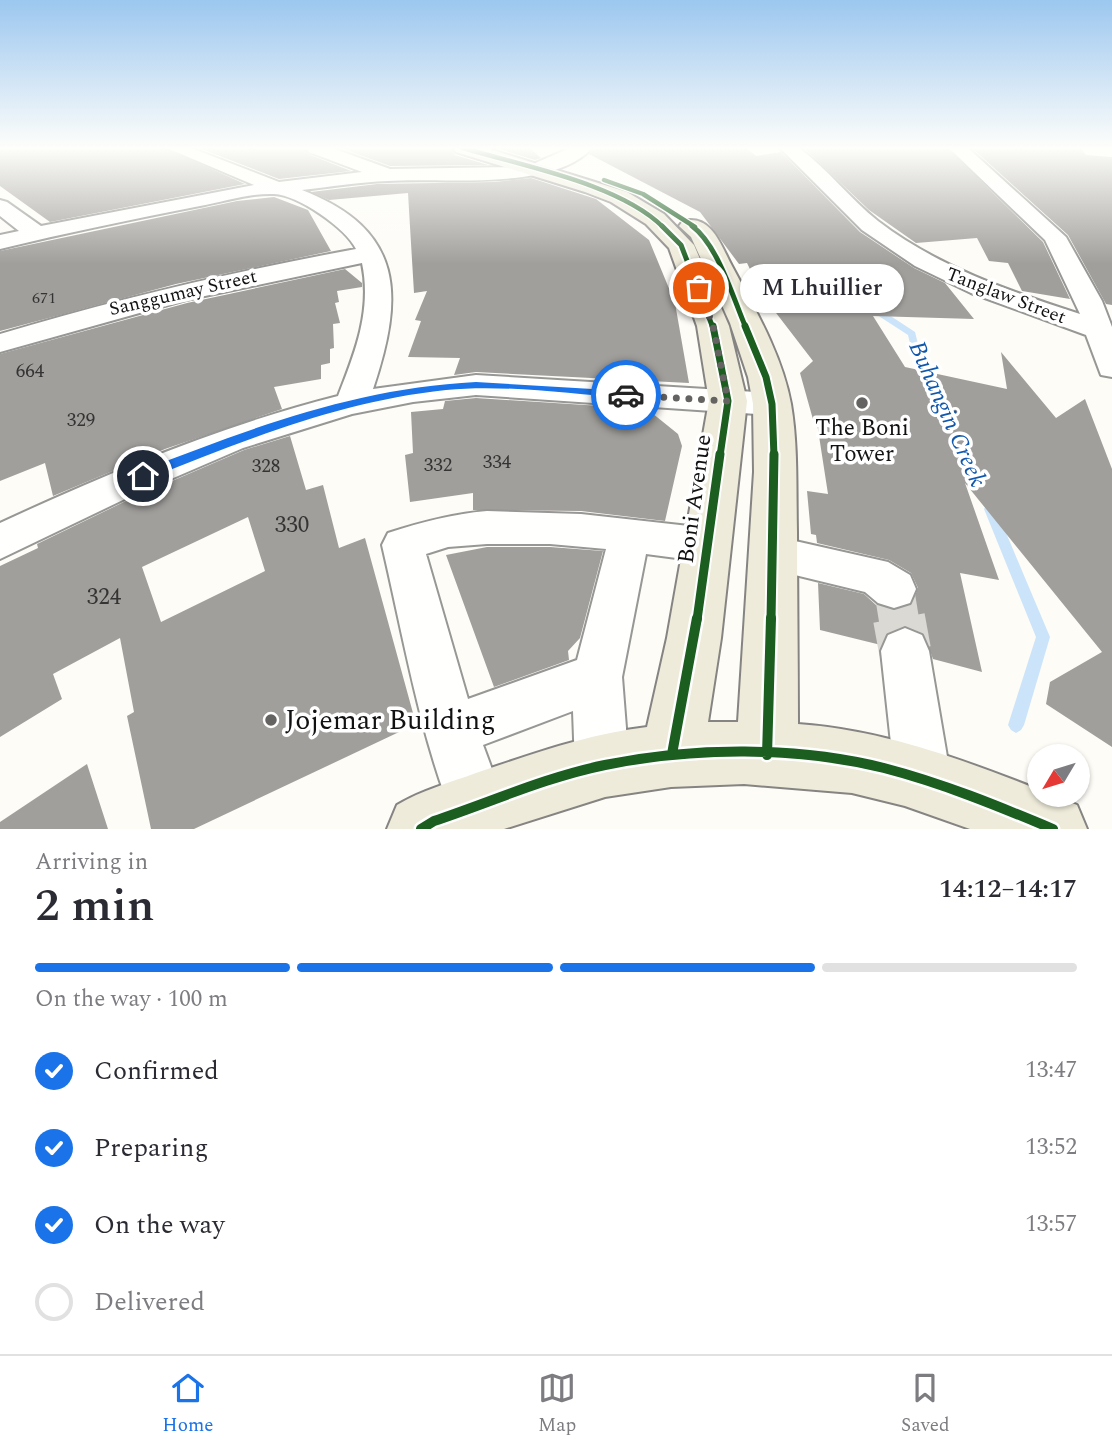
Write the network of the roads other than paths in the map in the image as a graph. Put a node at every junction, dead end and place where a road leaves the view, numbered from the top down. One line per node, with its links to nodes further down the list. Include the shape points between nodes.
1 (273, 187): 6 (street)
2 (287, 187): 6 (street)
3 (624, 187): 15 (main road, Boni Avenue, via 673,211 702,233 746,323 766,377)
4 (831, 187): 11 (street, Tanglaw Street, via 870,225 919,260 974,288)
5 (1000, 187): 11 (street, via 1055,237)
6 (276, 188): 8 (street); 10 (street, via 332,213 363,240)
7 (0, 206): 8 (street)
8 (37, 233): 9 (street)
9 (0, 242)
10 (370, 254): 12 (street, Sanggumay Street, via 199,287); 14 (street, via 381,298 370,352)
11 (1100, 330): 13 (street)
12 (0, 343)
13 (1112, 368)
14 (352, 402): 15 (street, via 476,385); 17 (street, via 259,429 96,494)
15 (750, 403): 18 (main road, Boni Avenue); 19 (main road, Boni Avenue, via 775,472)
16 (630, 535): 18 (street); 22 (street); 23 (street, via 524,527 452,531 403,545)
17 (0, 542)
18 (708, 545): 24 (main road, Boni Avenue)
19 (773, 554): 20 (street, via 873,575); 25 (main road, Boni Avenue)
20 (894, 589)
21 (905, 651): 27 (street)
22 (597, 677): 23 (street); 26 (street)
23 (452, 731): 28 (street)
24 (672, 754): 25 (main road); 26 (main road)
25 (768, 755): 27 (main road, via 830,758)
26 (602, 766): 28 (main road)
27 (923, 780): 29 (main road)
28 (441, 821)
29 (1053, 829)

